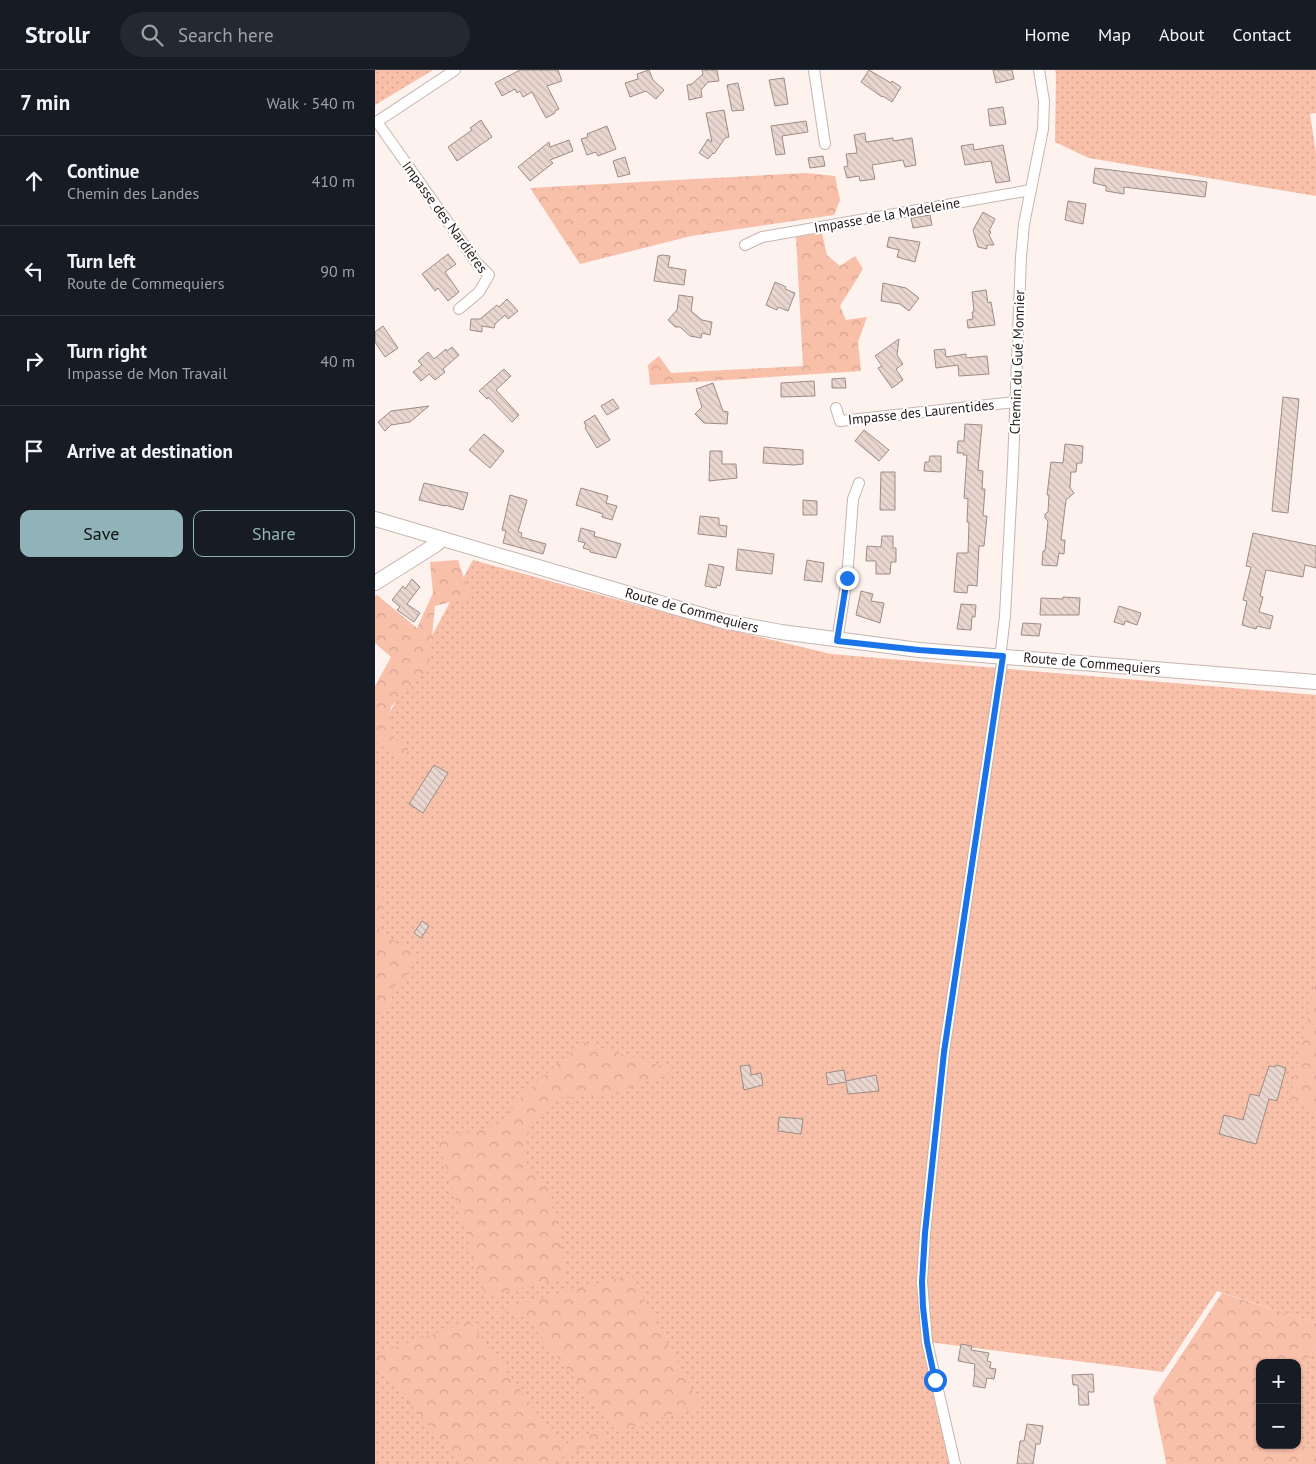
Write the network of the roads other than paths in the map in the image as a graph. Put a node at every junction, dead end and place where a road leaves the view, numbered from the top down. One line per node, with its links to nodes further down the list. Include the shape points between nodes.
1 (455, 70): 4 (street)
2 (814, 70): 5 (street)
3 (1039, 70): 6 (street, Chemin du Gué Monnier, via 1044,101 1043,129)
4 (376, 122): 8 (street, Impasse des Nardières, via 476,262 489,275 479,292)
5 (825, 144)
6 (1031, 190): 7 (street, Impasse de la Madeleine, via 762,237); 9 (street, Chemin du Gué Monnier, via 1021,257)
7 (745, 245)
8 (459, 309)
9 (1015, 402): 10 (street, Impasse des Laurentides, via 840,421); 16 (street, Chemin du Gué Monnier)
10 (836, 408)
11 (859, 483): 15 (street, via 853,499 847,578)
12 (375, 519): 13 (street, Route de Commequiers)
13 (441, 538): 14 (street, via 437,544); 15 (street, Route de Commequiers, via 723,621)
14 (375, 583)
15 (837, 641): 16 (street, Route de Commequiers)
16 (1003, 656): 17 (street, Route de Commequiers); 18 (street, Chemin du Gué Monnier, via 944,1052 922,1282 927,1342)
17 (1316, 682)
18 (955, 1464)

